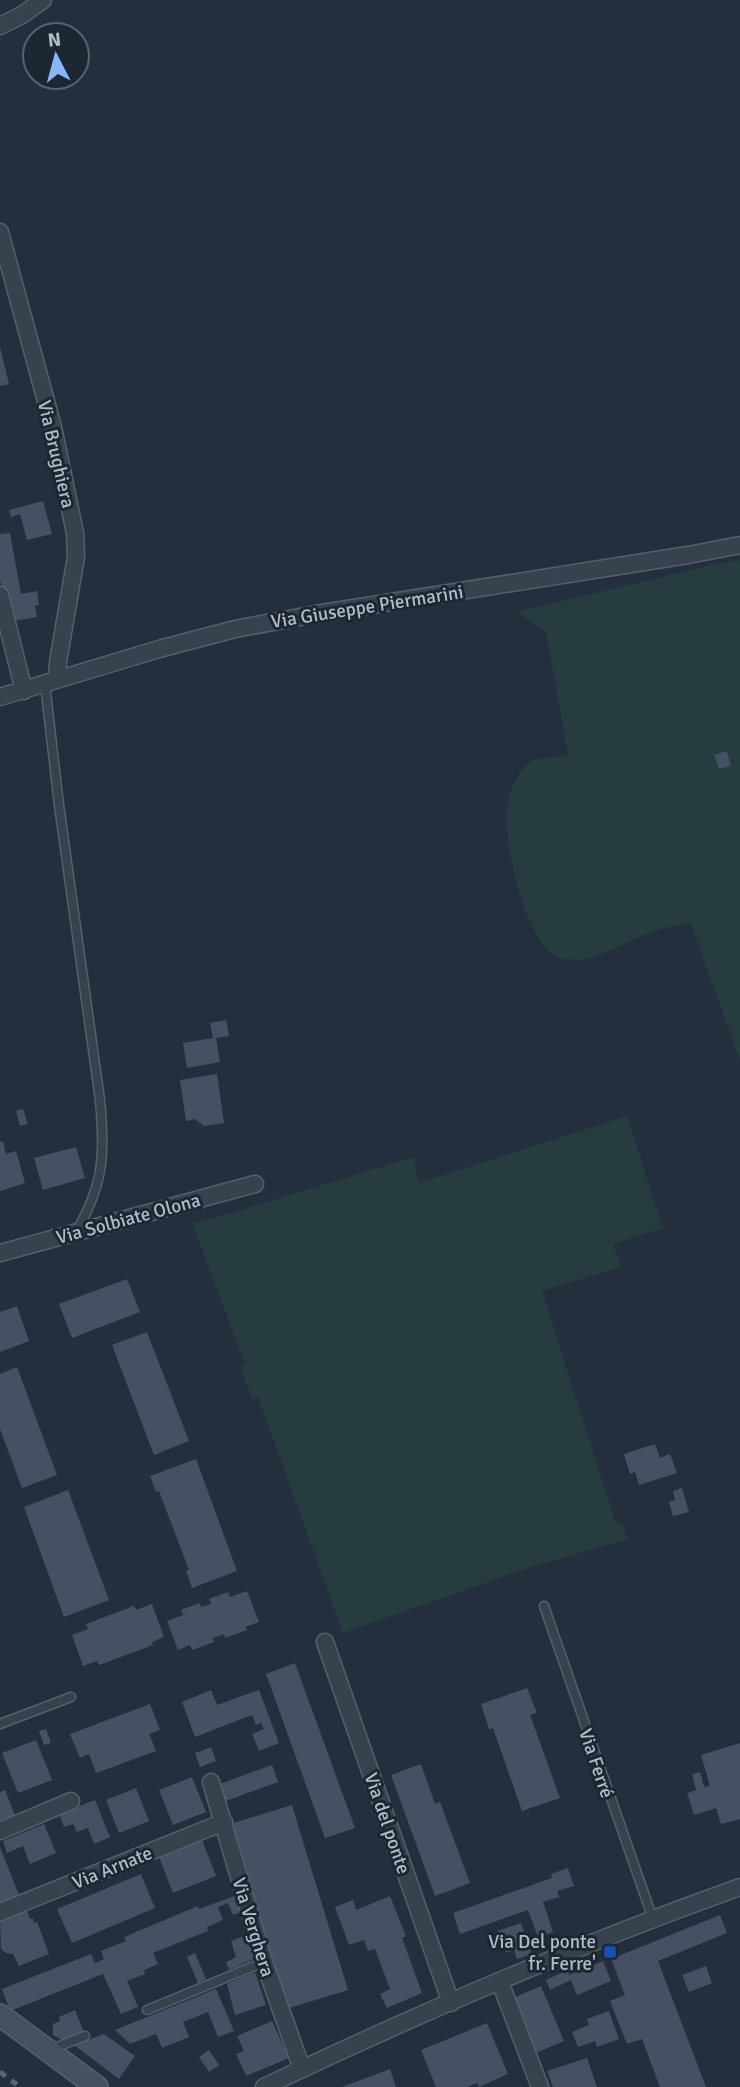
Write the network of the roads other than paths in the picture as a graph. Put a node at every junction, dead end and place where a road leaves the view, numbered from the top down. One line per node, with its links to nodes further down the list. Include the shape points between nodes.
1 (43, 0): 2 (street)
2 (0, 26)
3 (0, 232): 6 (street, Via Brughiera, via 75,533 76,557)
4 (740, 545): 6 (street, Via Giuseppe Piermarini, via 277,621 205,636)
5 (0, 595): 7 (street)
6 (51, 682): 7 (street, Via Giuseppe Piermarini); 10 (lane, via 59,804 103,1135 95,1195)
7 (24, 691): 8 (street, Via Giuseppe Piermarini)
8 (0, 697)
9 (256, 1184): 10 (street, Via Solbiate Olona)
10 (75, 1233): 11 (street, Via Solbiate Olona)
11 (0, 1253)
12 (544, 1606): 22 (lane, Via Ferré)
13 (326, 1642): 25 (street, Via del ponte)
14 (71, 1697): 15 (lane)
15 (0, 1724)
16 (211, 1782): 18 (street, Via Verghera)
17 (71, 1801): 19 (street)
18 (224, 1822): 21 (street, Via Arnate); 23 (street, Via Verghera)
19 (0, 1831)
20 (740, 1888): 22 (street)
21 (0, 1912)
22 (653, 1919): 24 (street)
23 (264, 1962): 26 (lane); 30 (street, Via Verghera)
24 (500, 1982): 25 (street); 33 (street)
25 (451, 2003): 30 (street)
26 (147, 2010)
27 (1, 2016): 29 (street)
28 (85, 2036): 29 (lane)
29 (48, 2050): 31 (street)
30 (302, 2069): 32 (street)
31 (97, 2087)
32 (264, 2087)
33 (540, 2087)

